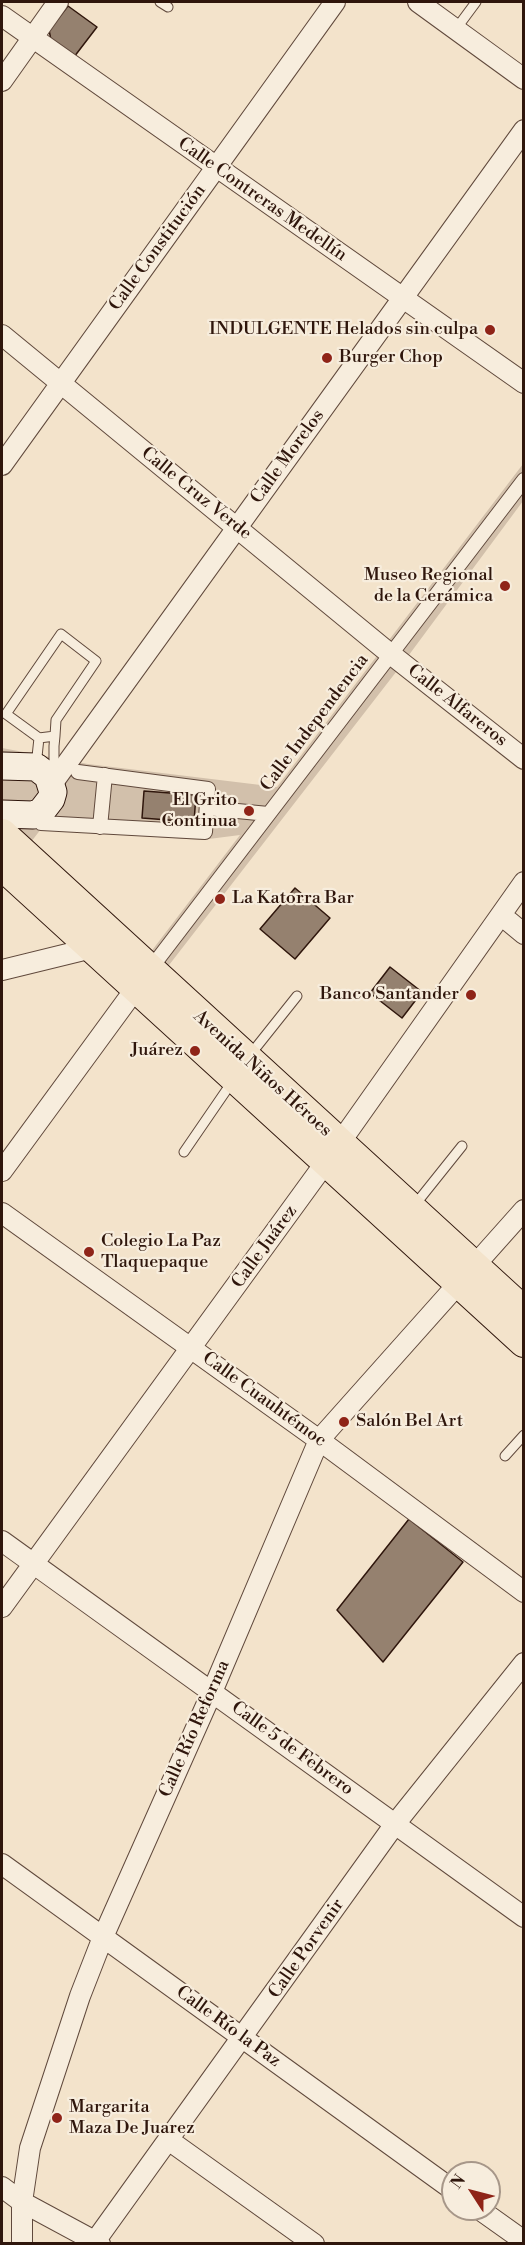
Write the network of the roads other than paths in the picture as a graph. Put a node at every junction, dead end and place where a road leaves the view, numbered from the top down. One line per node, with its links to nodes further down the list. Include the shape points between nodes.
1 (58, 2): 7 (street)
2 (335, 2): 11 (street, Calle Constitución)
3 (418, 2): 6 (street)
4 (476, 2): 6 (lane)
5 (2, 16): 7 (street, Calle Contreras Medellín)
6 (456, 29): 8 (street)
7 (32, 38): 9 (street); 11 (street, Calle Contreras Medellín)
8 (524, 79)
9 (2, 81)
10 (524, 130): 12 (street, Calle Morelos)
11 (216, 168): 12 (street, Calle Contreras Medellín); 14 (street, Calle Constitución)
12 (402, 298): 15 (street, Calle Contreras Medellín); 18 (street, Calle Morelos)
13 (2, 334): 14 (street, Calle Cruz Verde)
14 (61, 383): 16 (street, Calle Constitución); 18 (street, Calle Cruz Verde)
15 (524, 383)
16 (2, 465)
17 (524, 480): 19 (street, Calle Independencia)
18 (237, 527): 19 (street, Calle Cruz Verde); 25 (street, Calle Morelos)
19 (391, 654): 22 (street, Calle Alfareros); 29 (street, Calle Independencia)
20 (55, 736): 21 (lane); 21 (lane, via 56,720 96,661 62,634 6,714); 25 (lane)
21 (39, 738): 25 (lane)
22 (524, 759)
23 (2, 766): 25 (main road)
24 (78, 772): 26 (street)
25 (44, 775): 28 (main road, via 51,800 41,812)
26 (105, 775): 27 (street, via 208,789); 31 (street)
27 (207, 808): 29 (street); 31 (street, via 205,832)
28 (2, 814)
29 (268, 814): 39 (street, Calle Independencia)
30 (41, 823): 31 (street)
31 (100, 827)
32 (2, 834): 39 (main road, Avenida Niños Héroes)
33 (2, 865): 37 (main road, Avenida Niños Héroes)
34 (524, 882): 35 (street, Calle Juárez)
35 (501, 915): 36 (street); 44 (street, Calle Juárez)
36 (524, 934)
37 (92, 948): 38 (street); 39 (main road, Avenida Niños Héroes)
38 (2, 970)
39 (142, 979): 41 (main road, Avenida Niños Héroes); 45 (street)
40 (297, 996): 41 (lane)
41 (240, 1069): 43 (lane); 44 (main road, Avenida Niños Héroes)
42 (462, 1146): 46 (lane)
43 (184, 1152)
44 (333, 1153): 46 (main road, Avenida Niños Héroes); 49 (main road, Avenida Niños Héroes); 52 (street, Calle Juárez)
45 (2, 1171)
46 (411, 1210): 49 (main road, Avenida Niños Héroes)
47 (524, 1210): 49 (street, Calle Río Reforma)
48 (2, 1213): 52 (street, Calle Cuauhtémoc)
49 (466, 1275): 50 (main road, Avenida Niños Héroes); 51 (main road, Avenida Niños Héroes); 54 (street, Calle Río Reforma)
50 (524, 1312)
51 (524, 1342)
52 (192, 1348): 54 (street, Calle Cuauhtémoc); 57 (street, Calle Juárez)
53 (524, 1435): 55 (lane)
54 (319, 1440): 58 (street, Calle Cuauhtémoc); 61 (street, Calle Río Reforma)
55 (505, 1456)
56 (2, 1541): 57 (street, Calle 5 de Febrero)
57 (33, 1564): 59 (street, Calle Juárez); 61 (street, Calle 5 de Febrero)
58 (524, 1592)
59 (2, 1607)
60 (524, 1663): 62 (street, Calle Porvenir)
61 (212, 1692): 62 (street, Calle 5 de Febrero); 65 (street, Calle Río Reforma)
62 (396, 1824): 64 (street, Calle 5 de Febrero); 66 (street, Calle Porvenir)
63 (2, 1864): 65 (street, Calle Río la Paz)
64 (524, 1917)
65 (103, 1937): 66 (street, Calle Río la Paz); 70 (street, Calle Río Reforma, via 30,2148)
66 (244, 2038): 67 (street, Calle Porvenir); 68 (street, Calle Río la Paz)
67 (170, 2141): 73 (street, Calle Porvenir); 75 (street)
68 (441, 2181)
69 (2, 2187): 70 (street)
70 (22, 2202): 73 (street); 74 (street, Calle Río Reforma)
71 (496, 2221): 72 (street)
72 (524, 2241)
73 (98, 2242)
74 (22, 2244)
75 (314, 2244)

